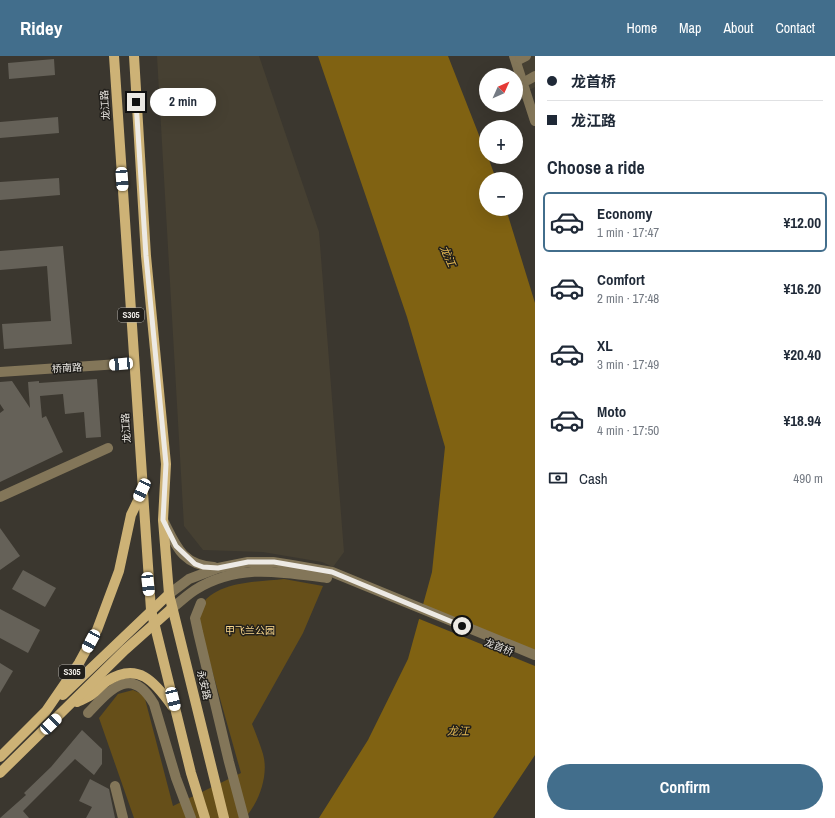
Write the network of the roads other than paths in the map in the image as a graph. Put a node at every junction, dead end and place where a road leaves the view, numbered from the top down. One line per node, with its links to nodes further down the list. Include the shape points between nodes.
1 (114, 56): 5 (main road, 龙江路 / S305)
2 (134, 56): 10 (main road, S305, via 146,256 166,464)
3 (520, 57): 4 (street)
4 (535, 121)
5 (134, 363): 6 (street, 桥南路); 8 (main road, 龙江路 / S305)
6 (0, 372)
7 (108, 448): 9 (street)
8 (142, 490): 16 (main road); 21 (main road, 龙江路 / S305, via 131,515 119,571 97,630 79,663)
9 (0, 497)
10 (163, 520): 11 (street, via 176,546 185,557 195,564); 13 (main road, 永安路)
11 (218, 568): 12 (street, via 248,562 274,562); 13 (street, via 189,579)
12 (331, 575): 15 (street, via 272,570 248,571 208,583 194,590); 18 (street, 龙首桥); 19 (street, 龙首桥)
13 (168, 594): 15 (main road, 永安路); 16 (main road)
14 (201, 603): 31 (street, via 195,618)
15 (171, 609): 17 (main road); 30 (main road, 永安路)
16 (151, 610): 17 (main road); 21 (main road)
17 (155, 624): 20 (main road, S305, via 124,650); 23 (main road)
18 (535, 655)
19 (535, 662)
20 (71, 704): 23 (main road, via 90,696 107,681 122,674 135,673 147,677 158,686); 25 (main road, S305)
21 (46, 711): 24 (main road, 龙江路 / S305)
22 (88, 713): 28 (street, via 112,688 121,683 128,683 148,694 154,704)
23 (176, 713): 29 (main road)
24 (0, 757)
25 (0, 773)
26 (115, 786): 27 (street)
27 (123, 818)
28 (191, 818)
29 (205, 818)
30 (224, 818)
31 (244, 818)

